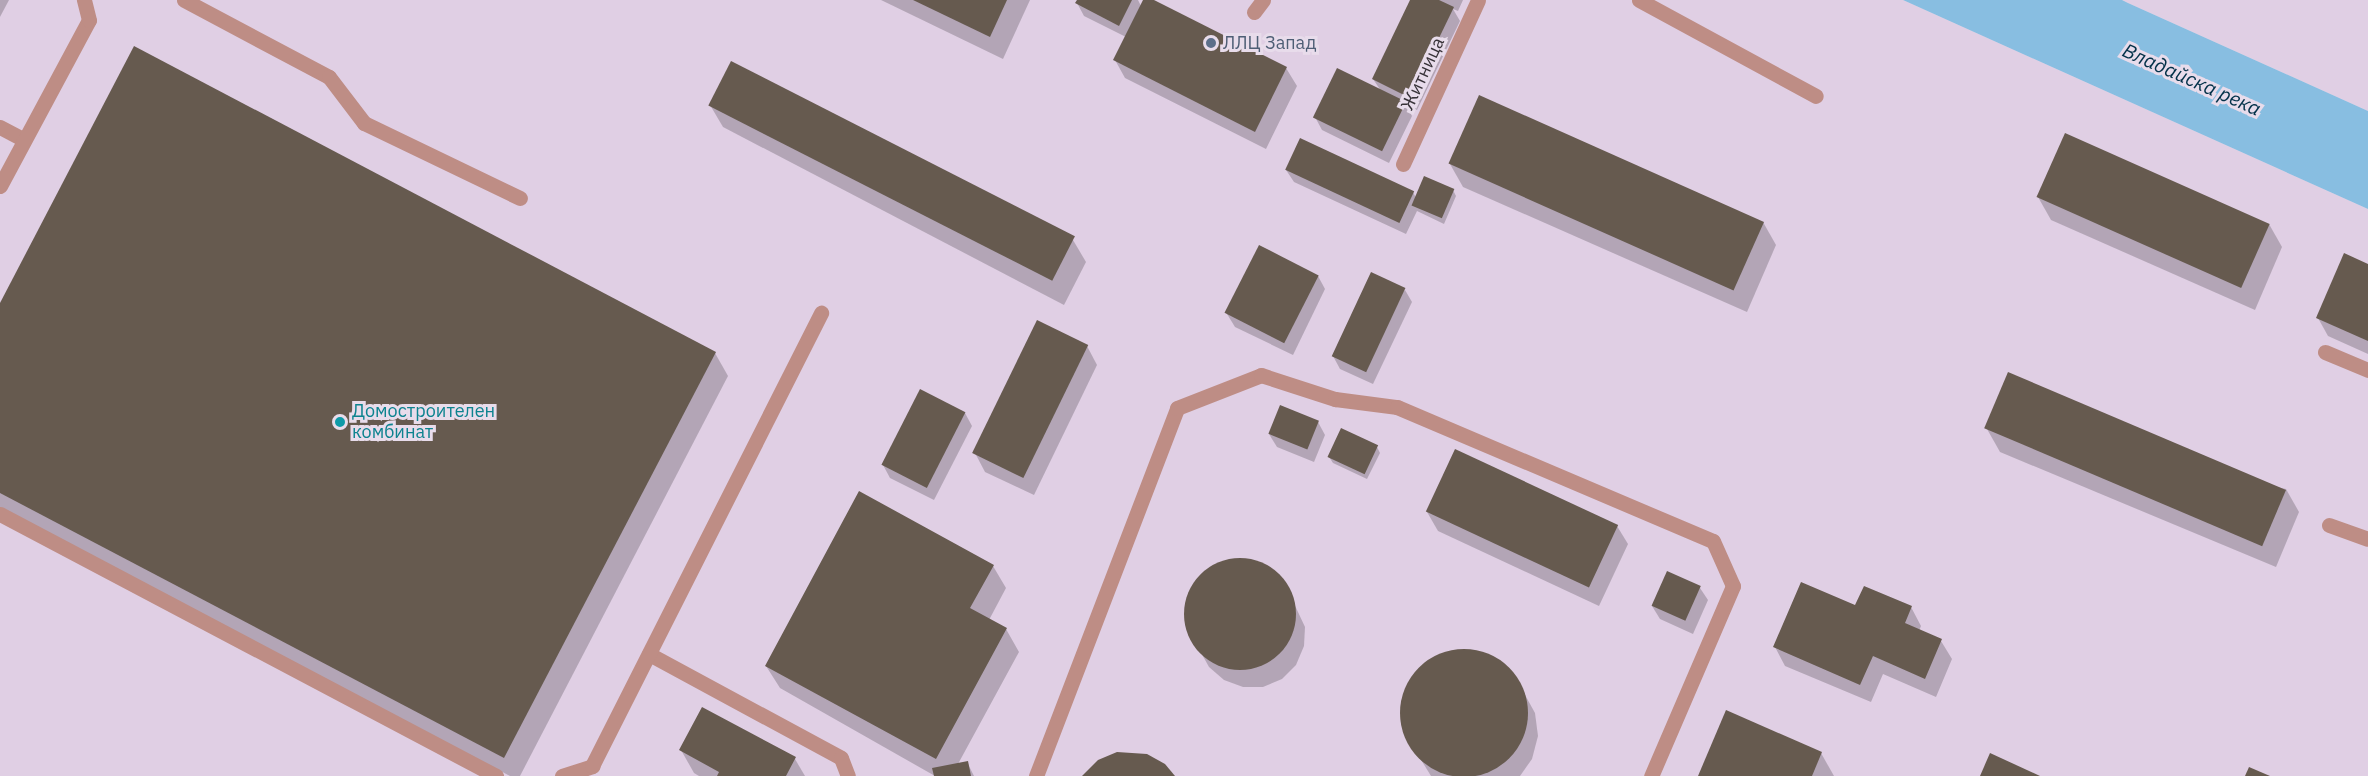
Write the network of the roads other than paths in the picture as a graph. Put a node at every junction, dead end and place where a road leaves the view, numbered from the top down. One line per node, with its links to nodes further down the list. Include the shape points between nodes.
1 (84, 0): 7 (street, via 89,20)
2 (184, 0): 10 (street, via 329,77 364,123)
3 (1478, 0): 8 (street, Житница)
4 (1639, 0): 5 (street)
5 (1816, 96)
6 (0, 127): 7 (street)
7 (24, 140): 9 (street)
8 (1403, 164)
9 (0, 186)
10 (520, 198)
11 (821, 313): 17 (street)
12 (2325, 351): 13 (street)
13 (2368, 370)
14 (0, 514): 18 (street)
15 (2329, 525): 16 (street)
16 (2368, 539)
17 (649, 654): 19 (street, via 592,766); 20 (street, via 841,758)
18 (496, 776)
19 (562, 776)
20 (848, 776)
21 (1036, 776): 22 (street, via 1178,408 1261,375 1335,399 1397,407 1713,541 1733,586)
22 (1651, 776)

